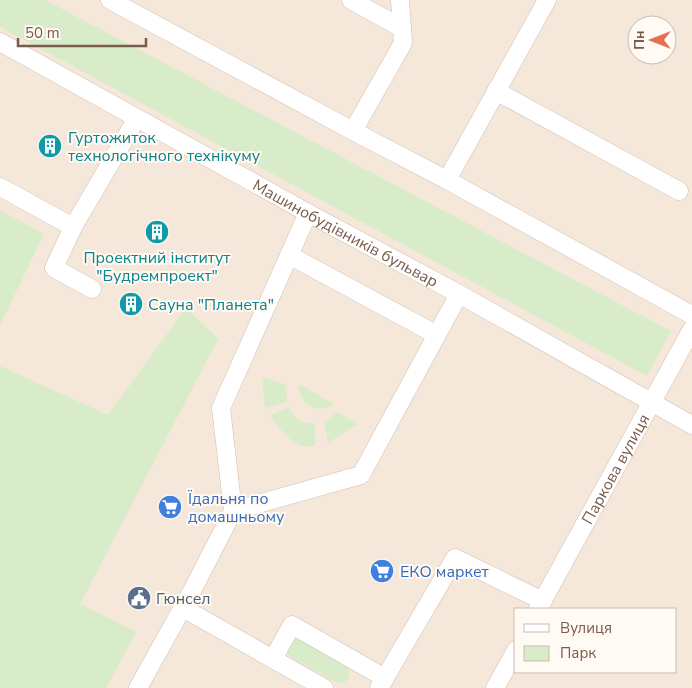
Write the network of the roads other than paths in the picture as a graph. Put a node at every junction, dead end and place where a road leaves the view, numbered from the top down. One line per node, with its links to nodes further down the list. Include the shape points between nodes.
1 (110, 0): 9 (street)
2 (351, 0): 5 (street)
3 (400, 0): 5 (street)
4 (547, 0): 7 (street)
5 (402, 28): 9 (street, via 403,43)
6 (0, 42): 8 (street, Машинобудівників бульвар)
7 (496, 92): 10 (street); 12 (street)
8 (137, 118): 13 (street, Машинобудівників бульвар); 14 (street)
9 (353, 131): 10 (street)
10 (447, 180): 18 (street)
11 (0, 186): 14 (street)
12 (680, 191)
13 (308, 213): 15 (street); 17 (street, Машинобудівників бульвар)
14 (73, 227): 16 (street, via 54,268)
15 (289, 255): 20 (street); 23 (street, via 221,408)
16 (92, 289)
17 (459, 294): 20 (street); 21 (street, Машинобудівників бульвар)
18 (692, 315)
19 (692, 329): 21 (street, Паркова вулиця)
20 (437, 335): 23 (street, via 361,475)
21 (652, 403): 22 (street, Машинобудівників бульвар); 24 (street, Паркова вулиця)
22 (692, 425)
23 (232, 511): 25 (street)
24 (541, 605): 28 (street, via 455,558)
25 (183, 608): 27 (street); 29 (street)
26 (514, 654): 31 (street)
27 (273, 659): 28 (street, via 292,625); 30 (street)
28 (382, 683)
29 (138, 688)
30 (324, 688)
31 (495, 688)

